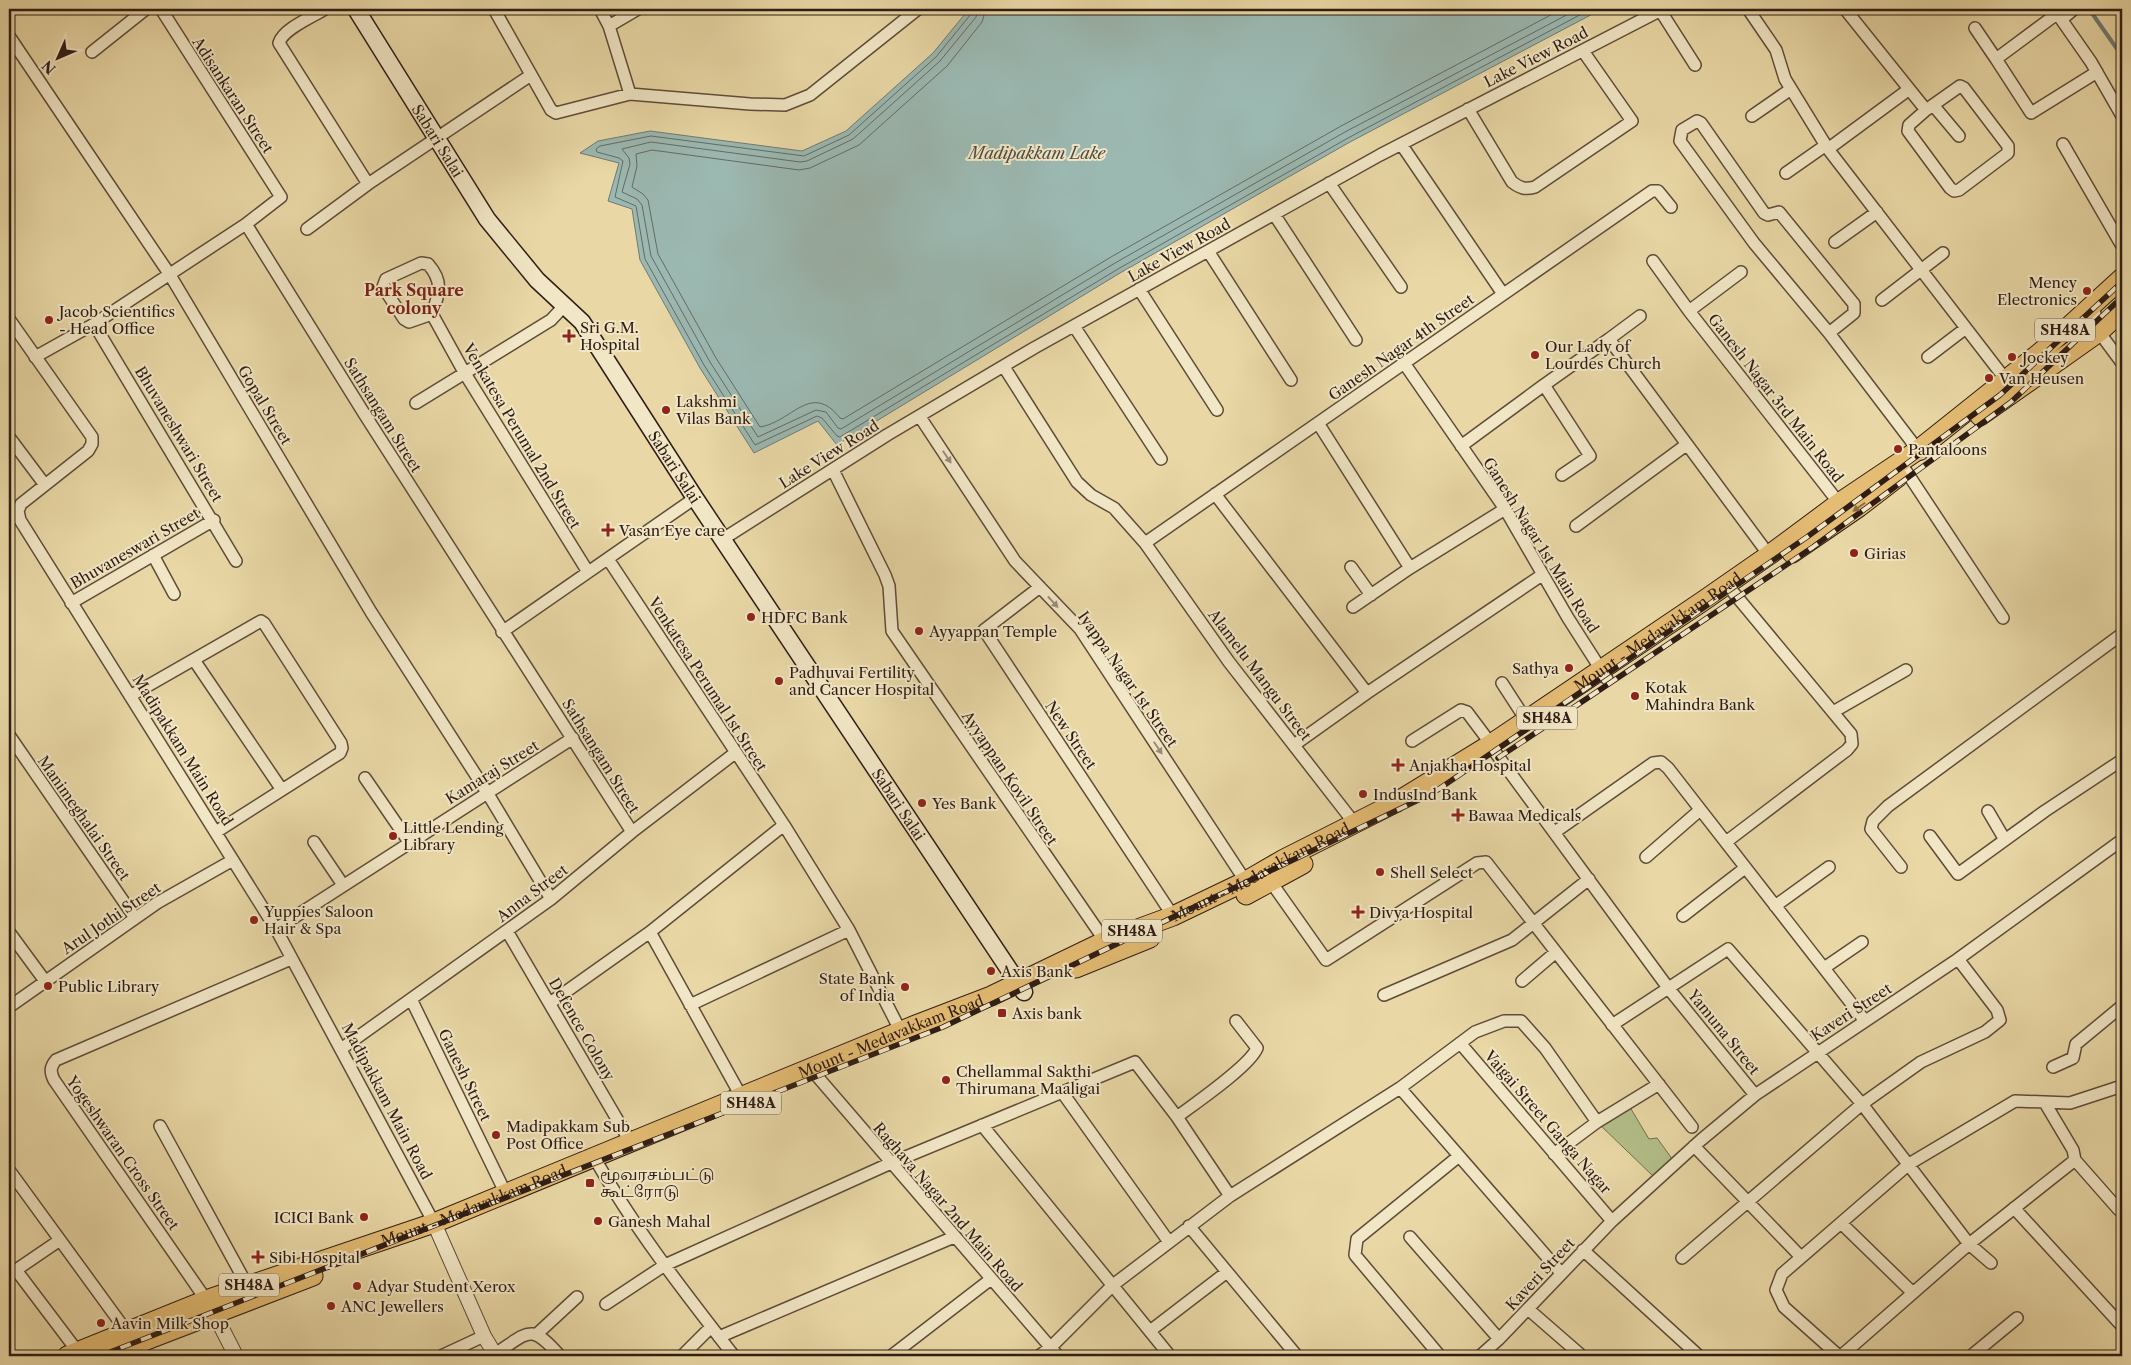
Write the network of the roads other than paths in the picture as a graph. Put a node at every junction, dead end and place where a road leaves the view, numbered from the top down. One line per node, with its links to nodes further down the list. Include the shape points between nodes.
1 (146, 9): 17 (street)
2 (160, 9): 40 (street, Adisankaran Street, via 281,197)
3 (325, 9): 36 (street, via 287,32 279,44)
4 (356, 9): 30 (main road, Sabari Salai)
5 (494, 9): 21 (street)
6 (600, 9): 13 (street)
7 (638, 9): 13 (street)
8 (918, 9): 24 (street, via 797,102 750,104)
9 (1662, 9): 16 (street, Lake View Road); 19 (street)
10 (1748, 9): 22 (street, via 1776,50)
11 (1846, 9): 23 (street)
12 (2063, 12): 18 (street); 20 (street)
13 (609, 26): 24 (street)
14 (1975, 28): 18 (street)
15 (9, 36): 49 (street, Gopal Street)
16 (1583, 50): 26 (street, Lake View Road); 26 (street, via 1632,121 1535,187 1519,188 1512,182)
17 (92, 52)
18 (1996, 59): 20 (street, via 2031,113)
19 (1695, 65)
20 (2097, 72): 28 (street)
21 (531, 75): 24 (street, via 551,110 556,113); 30 (street)
22 (1791, 89): 27 (street); 33 (street)
23 (1908, 90): 25 (street); 33 (street)
24 (630, 94)
25 (1930, 108): 25 (street, via 1909,126 1908,131 1954,191 2008,153 2008,146 1964,88 1960,86); 29 (street)
26 (1468, 109): 31 (street, Lake View Road)
27 (1752, 116)
28 (2122, 116)
29 (1959, 136)
30 (436, 138): 36 (street); 56 (main road, Sabari Salai, via 487,219 537,280)
31 (1401, 144): 35 (street, Lake View Road); 53 (street)
32 (2063, 144): 43 (street)
33 (1827, 147): 34 (street); 38 (street)
34 (1786, 173)
35 (1329, 183): 39 (street, Lake View Road); 51 (street)
36 (368, 184): 41 (street)
37 (1671, 207): 53 (street, Ganesh Nagar 4th Street, via 1658,191 1652,191)
38 (1876, 212): 42 (street); 47 (street)
39 (1274, 214): 44 (street, Lake View Road); 68 (street)
40 (246, 224): 49 (street); 114 (street, Sathsangam Street)
41 (307, 229)
42 (1835, 242)
43 (2122, 246)
44 (1208, 251): 52 (street, Lake View Road); 75 (street)
45 (1943, 253): 47 (street)
46 (1653, 261): 57 (street, Ganesh Nagar 3rd Main Road)
47 (1921, 270): 54 (street); 64 (street)
48 (1741, 272): 57 (street)
49 (170, 275): 62 (street); 133 (street, Gopal Street, via 371,612)
50 (2122, 278): 55 (main road, Mount - Medavakkam Road / SH48A)
51 (1401, 287)
52 (1139, 289): 63 (street, Lake View Road); 79 (street)
53 (1503, 294): 71 (street, Ganesh Nagar 4th Street)
54 (1882, 300)
55 (2093, 305): 65 (street); 76 (main road, Mount - Medavakkam Road / SH48A)
56 (564, 306): 74 (street, via 551,320); 92 (main road, Sabari Salai, via 582,322)
57 (1689, 311): 93 (street, Ganesh Nagar 3rd Main Road)
58 (2122, 311): 65 (main road, Mount - Medavakkam Road / SH48A)
59 (432, 314): 59 (street, via 409,322 404,319 383,287 386,279 421,263 428,264 440,291); 74 (street, Venkatesa Perumal 2nd Street)
60 (1640, 316): 67 (street)
61 (9, 319): 69 (street, Madipakkam Main Road)
62 (94, 324): 69 (street); 95 (street, Bhuvaneshwari Street)
63 (1074, 326): 73 (street, Lake View Road); 86 (street)
64 (1966, 328): 70 (street); 76 (street)
65 (2100, 332): 72 (street); 85 (main road, Mount - Medavakkam Road / SH48A)
66 (1829, 333): 66 (street, via 1854,313 1854,304 1779,212 1764,213 1701,123 1697,121 1682,130 1680,141 1754,243); 85 (street)
67 (1609, 338): 77 (street); 83 (street)
68 (1356, 340)
69 (35, 357): 90 (street, Madipakkam Main Road, via 92,437 91,448)
70 (1928, 357)
71 (1404, 363): 81 (street, Ganesh Nagar 4th Street); 84 (street, Ganesh Nagar 1st Main Road)
72 (2122, 363)
73 (1004, 367): 80 (street, Lake View Road); 98 (street, Alamelu Mangu Street, via 1077,482 1091,495 1114,508)
74 (464, 372): 78 (street); 105 (street, Venkatesa Perumal 2nd Street)
75 (1291, 380)
76 (2006, 380): 85 (main road, Mount - Medavakkam Road / SH48A)
77 (1544, 385): 84 (street); 89 (street, via 1590,456)
78 (416, 403)
79 (1217, 410)
80 (920, 417): 87 (street, Lake View Road); 107 (street, Iyappa Nagar 1st Street, one-way to 107, via 1015,561)
81 (1318, 422): 91 (street, Ganesh Nagar 4th Street); 104 (street)
82 (9, 437): 90 (street)
83 (1686, 445): 96 (street); 100 (street)
84 (1461, 446): 94 (street, Ganesh Nagar 1st Main Road)
85 (1921, 454): 88 (main road, Mount - Medavakkam Road / SH48A); 93 (main road, Mount - Medavakkam Road / SH48A)
86 (1161, 459)
87 (834, 470): 97 (street, Lake View Road); 167 (street, Ayyappan Kovil Street, via 889,586 892,631)
88 (1906, 471): 108 (main road, Mount - Medavakkam Road / SH48A, one-way to 108, via 1859,507); 113 (street)
89 (1562, 476)
90 (45, 485): 111 (street, Madipakkam Main Road, via 22,504 18,514)
91 (1215, 494): 98 (street, Ganesh Nagar 4th Street); 120 (street)
92 (696, 498): 97 (main road, Sabari Salai); 101 (street)
93 (1839, 503): 100 (main road, Mount - Medavakkam Road / SH48A)
94 (1505, 509): 104 (street); 106 (street, Ganesh Nagar 1st Main Road)
95 (214, 520): 99 (street, Bhuvaneswari Street); 102 (street, Bhuvaneshwari Street)
96 (1576, 526)
97 (723, 538): 175 (main road, Sabari Salai)
98 (1145, 543): 127 (street, Alamelu Mangu Street, via 1229,662)
99 (153, 555): 109 (street); 111 (street, Bhuvaneswari Street)
100 (1769, 555): 118 (main road, Mount - Medavakkam Road / SH48A)
101 (608, 559): 105 (street); 129 (street, Venkatesa Perumal 1st Street)
102 (236, 561)
103 (1351, 567): 110 (street)
104 (1410, 568): 110 (street)
105 (588, 572): 114 (street)
106 (1542, 575): 118 (street, Ganesh Nagar 1st Main Road); 120 (street)
107 (1040, 587): 155 (street, Iyappa Nagar 1st Street, one-way to 155, via 1080,629); 158 (street, New Street, via 984,630)
108 (1733, 592): 118 (main road, Mount - Medavakkam Road / SH48A); 122 (street)
109 (174, 594)
110 (1371, 595): 112 (street)
111 (71, 603): 121 (street, Madipakkam Main Road)
112 (1353, 607)
113 (2004, 618)
114 (502, 632): 125 (street, Sathsangam Street)
115 (2122, 634): 150 (street, via 1888,806 1873,821 1871,829)
116 (194, 660): 121 (street); 132 (street); 132 (street, via 258,622 264,623 342,748 340,753)
117 (1906, 670): 122 (street)
118 (1604, 674): 123 (main road, Mount - Medavakkam Road / SH48A); 128 (main road, Mount - Medavakkam Road / SH48A)
119 (1502, 683): 123 (street)
120 (1367, 693): 127 (street)
121 (130, 696): 138 (street, Madipakkam Main Road)
122 (1833, 712): 146 (street, via 1851,734 1852,744)
123 (1526, 720): 128 (main road, Mount - Medavakkam Road / SH48A)
124 (9, 736): 160 (street, Manimeghalai Street)
125 (573, 738): 133 (street, Kamaraj Street); 139 (street, Sathsangam Street)
126 (1412, 741): 128 (street, Yamuna Street, via 1461,710 1467,712)
127 (1294, 745): 136 (street, Alamelu Mangu Street)
128 (1493, 748): 136 (main road, Mount - Medavakkam Road / SH48A); 140 (street, Yamuna Street); 153 (main road, Mount - Medavakkam Road / SH48A)
129 (735, 753): 137 (street, Venkatesa Perumal 1st Street); 139 (street, Anna Street)
130 (2121, 764): 142 (street)
131 (365, 778): 145 (street)
132 (282, 790): 138 (street)
133 (488, 794): 145 (street, Kamaraj Street); 156 (street, Gopal Street)
134 (1700, 810): 140 (street, via 1668,768 1661,762 1653,763); 146 (street); 147 (street)
135 (1988, 811): 142 (street)
136 (1355, 824): 155 (main road, Mount - Medavakkam Road / SH48A, via 1284,859)
137 (784, 825): 163 (street, Venkatesa Perumal 1st Street); 166 (street)
138 (216, 832): 148 (street, Madipakkam Main Road)
139 (632, 832): 156 (street, Anna Street)
140 (1555, 832): 152 (street, Yamuna Street)
141 (1930, 836): 142 (street, via 1958,874)
142 (2005, 840)
143 (2122, 840): 171 (street, Kaveri Street)
144 (314, 842): 154 (street)
145 (409, 842): 154 (street, Kamaraj Street)
146 (1726, 842): 151 (street)
147 (1646, 857)
148 (233, 860): 160 (street, Arul Jothi Street); 162 (street, Madipakkam Main Road)
149 (1829, 867): 157 (street)
150 (1901, 867)
151 (1745, 868): 157 (street); 159 (street)
152 (1589, 879): 161 (street); 176 (street, Yamuna Street)
153 (1271, 882): 155 (main road, Mount - Medavakkam Road / SH48A); 161 (street, via 1326,960 1477,863 1486,862)
154 (343, 886): 162 (street, Kamaraj Street)
155 (1249, 886): 158 (main road, Mount - Medavakkam Road / SH48A); 175 (main road, Mount - Medavakkam Road / SH48A, via 1203,916)
156 (551, 899): 164 (street, Anna Street)
157 (1775, 906): 172 (street)
158 (1173, 916): 167 (main road, Mount - Medavakkam Road / SH48A)
159 (1683, 916)
160 (135, 918): 173 (street, Arul Jothi Street)
161 (1533, 923): 169 (street); 177 (street, via 1512,940)
162 (276, 929): 170 (street, Madipakkam Main Road)
163 (849, 930): 180 (street); 186 (street, Venkatesa Perumal 1st Street)
164 (508, 931): 178 (street, Anna Street); 179 (street, Defence Colony)
165 (9, 932): 173 (street)
166 (650, 932): 179 (street); 180 (street)
167 (1104, 941): 175 (main road, Mount - Medavakkam Road / SH48A)
168 (1862, 942): 172 (street)
169 (1556, 952): 174 (street); 185 (street)
170 (291, 959): 188 (street, Madipakkam Main Road); 241 (street, Yogeshwaran Cross Street, via 56,1060 51,1069 54,1080)
171 (1958, 959): 184 (street, Kaveri Street); 199 (street, via 1997,1010 2000,1020 1985,1032 1921,1062)
172 (1824, 968): 184 (street)
173 (45, 981): 182 (street, Arul Jothi Street)
174 (1522, 981)
175 (1022, 987): 186 (main road, Mount - Medavakkam Road / SH48A); 191 (main road, Mount - Medavakkam Road / SH48A)
176 (1669, 989): 185 (street); 189 (street, via 1728,949); 196 (street, Yamuna Street)
177 (1384, 995)
178 (411, 999): 188 (street, Anna Street); 214 (street, Ganesh Street)
179 (550, 1003): 205 (street, Defence Colony)
180 (690, 1004): 197 (street)
181 (2122, 1006): 190 (street, via 2076,1044 2073,1058)
182 (9, 1007)
183 (1236, 1021): 200 (street, via 1257,1048 1255,1053)
184 (1865, 1021): 189 (street, Kaveri Street)
185 (1612, 1025): 192 (street)
186 (901, 1032): 191 (main road, Mount - Medavakkam Road / SH48A)
187 (1460, 1043): 194 (street); 201 (street, via 1475,1032 1504,1021 1521,1021 1545,1048); 207 (street, Vaigai Street Ganga Nagar)
188 (341, 1049): 221 (street, Madipakkam Main Road)
189 (1816, 1053): 196 (street, Kaveri Street); 199 (street)
190 (2053, 1067)
191 (813, 1073): 197 (main road, Mount - Medavakkam Road / SH48A); 210 (main road, Mount - Medavakkam Road / SH48A); 211 (street, Raghava Nagar 2nd Main Road)
192 (1659, 1084): 201 (street); 204 (street)
193 (2122, 1086): 198 (street, via 2070,1103)
194 (1400, 1088): 208 (street); 215 (street)
195 (1062, 1092): 200 (street, via 1135,1062); 202 (street); 226 (street)
196 (1756, 1095): 206 (street, Kaveri Street)
197 (742, 1096): 205 (main road, Mount - Medavakkam Road / SH48A)
198 (2045, 1103): 209 (street, via 2073,1150); 212 (street, via 2014,1102)
199 (1862, 1104): 212 (street); 216 (street)
200 (1176, 1117): 215 (street)
201 (1597, 1122): 207 (street)
202 (982, 1125): 211 (street); 237 (street)
203 (160, 1126): 236 (street)
204 (1692, 1128)
205 (631, 1143): 210 (main road, Mount - Medavakkam Road / SH48A)
206 (1694, 1146): 216 (street); 219 (street, Kaveri Street)
207 (1554, 1154): 219 (street, Vaigai Street Ganga Nagar)
208 (1459, 1156): 234 (street); 265 (street, via 1357,1239 1355,1255)
209 (2075, 1160): 217 (street); 218 (street)
210 (597, 1163): 214 (main road, Mount - Medavakkam Road / SH48A); 221 (main road, Mount - Medavakkam Road / SH48A); 232 (street)
211 (890, 1163): 223 (street, Raghava Nagar 2nd Main Road); 232 (street)
212 (1908, 1164): 220 (street); 227 (street)
213 (9, 1170): 225 (street)
214 (506, 1192): 221 (main road, Mount - Medavakkam Road / SH48A)
215 (1230, 1196): 222 (street)
216 (1748, 1201): 229 (street); 230 (street)
217 (2014, 1208): 227 (street); 244 (street)
218 (2121, 1210)
219 (1612, 1220): 228 (street, Kaveri Street)
220 (1841, 1223): 229 (street); 238 (street)
221 (436, 1226): 236 (main road, Mount - Medavakkam Road / SH48A); 241 (main road, Mount - Medavakkam Road / SH48A); 248 (street)
222 (1189, 1226): 226 (street); 233 (street)
223 (954, 1237): 235 (street, Raghava Nagar 2nd Main Road); 249 (street)
224 (1410, 1237): 250 (street)
225 (60, 1240): 251 (street); 253 (street, via 16,1270)
226 (1169, 1242): 237 (street)
227 (1969, 1244): 231 (street); 238 (street)
228 (1583, 1250): 234 (street, Kaveri Street); 268 (street)
229 (1801, 1257): 269 (street, via 1782,1274 1776,1290 1784,1307)
230 (1682, 1258)
231 (1991, 1263)
232 (665, 1265): 240 (street); 245 (street)
233 (1227, 1272): 246 (street); 264 (street)
234 (1561, 1274): 242 (street, Kaveri Street)
235 (991, 1279): 252 (street, Raghava Nagar 2nd Main Road); 261 (street)
236 (247, 1285): 241 (main road, Mount - Medavakkam Road / SH48A)
237 (1113, 1285): 246 (street); 252 (street)
238 (1913, 1293): 269 (street)
239 (577, 1298): 247 (street)
240 (606, 1304)
241 (210, 1306): 251 (main road, Mount - Medavakkam Road / SH48A); 256 (street)
242 (1528, 1308): 250 (street, Kaveri Street); 267 (street)
243 (2017, 1318): 270 (street)
244 (2122, 1326)
245 (710, 1328): 249 (street); 259 (street)
246 (1150, 1331): 263 (street)
247 (537, 1334): 254 (street, via 525,1334); 258 (street)
248 (484, 1336): 254 (street); 257 (street)
249 (719, 1337): 260 (street)
250 (1500, 1339): 266 (street, Kaveri Street)
251 (131, 1345): 253 (main road, Mount - Medavakkam Road / SH48A); 255 (main road, Mount - Medavakkam Road / SH48A)
252 (1054, 1352): 262 (street)
253 (72, 1354)
254 (496, 1355)
255 (105, 1356)
256 (236, 1356)
257 (441, 1356)
258 (560, 1356)
259 (682, 1356)
260 (734, 1356)
261 (891, 1356)
262 (1039, 1356)
263 (1170, 1356)
264 (1297, 1356)
265 (1440, 1356)
266 (1480, 1356)
267 (1582, 1356)
268 (1699, 1356)
269 (1840, 1356)
270 (1971, 1356)

